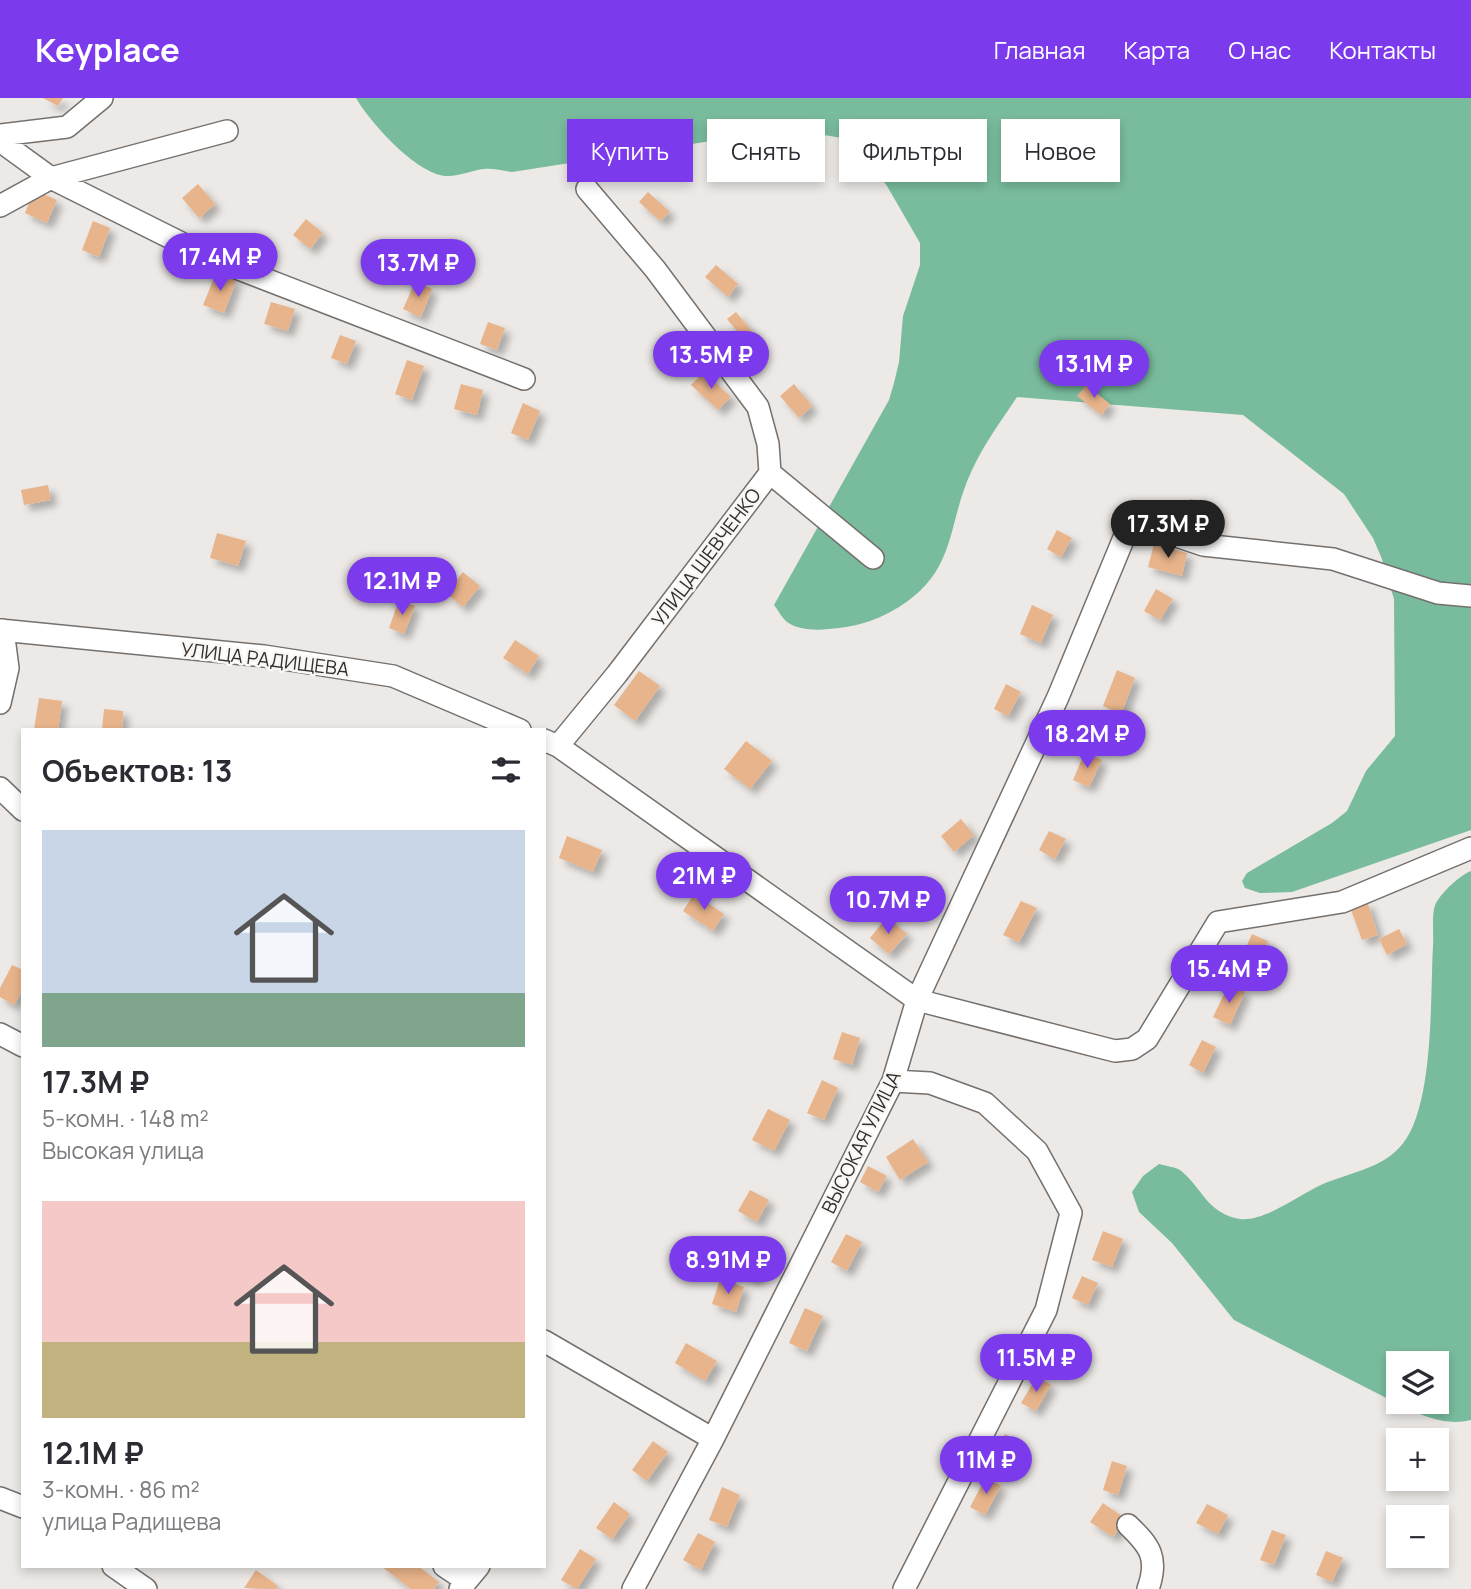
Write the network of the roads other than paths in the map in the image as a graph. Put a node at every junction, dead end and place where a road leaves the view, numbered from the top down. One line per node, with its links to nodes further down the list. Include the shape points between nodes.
1 (102, 98): 3 (street, via 67,127)
2 (227, 131): 5 (street)
3 (0, 135)
4 (0, 141): 5 (street)
5 (51, 178): 7 (street); 8 (street, via 213,259)
6 (587, 190): 9 (street, УЛИЦА ШЕВЧЕНКО, via 655,269 758,407)
7 (0, 206)
8 (524, 379)
9 (770, 473): 10 (street); 15 (street, УЛИЦА ШЕВЧЕНКО, via 617,674)
10 (873, 558)
11 (1471, 596): 19 (street, ВЫСОКАЯ УЛИЦА, via 1438,593 1333,559 1203,545 1138,523 1128,528 1058,697)
12 (1, 630): 13 (street, via 8,668); 14 (street, УЛИЦА РАДИЩЕВА, via 264,656 393,676)
13 (0, 703)
14 (515, 728)
15 (551, 743): 19 (street)
16 (0, 788): 17 (street)
17 (21, 808)
18 (1471, 848): 19 (street, via 1342,902 1217,922 1147,1039 1132,1049 1115,1051)
19 (917, 1000): 22 (street, ВЫСОКАЯ УЛИЦА)
20 (0, 1034): 21 (street)
21 (21, 1045)
22 (893, 1082): 24 (street, ВЫСОКАЯ УЛИЦА); 33 (street, via 930,1083 985,1103 1037,1151 1071,1213 1046,1310)
23 (546, 1342): 24 (street)
24 (713, 1439): 32 (street, ВЫСОКАЯ УЛИЦА)
25 (0, 1498): 26 (street)
26 (21, 1506)
27 (1128, 1525): 34 (street, via 1147,1543 1153,1561)
28 (116, 1568): 31 (street)
29 (447, 1568): 30 (street)
30 (468, 1578)
31 (146, 1589)
32 (633, 1589)
33 (904, 1589)
34 (1148, 1589)

